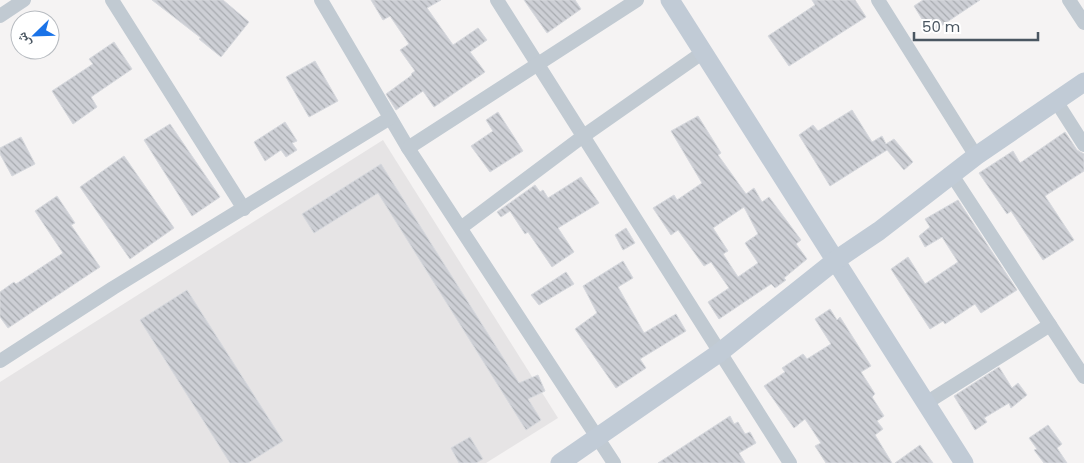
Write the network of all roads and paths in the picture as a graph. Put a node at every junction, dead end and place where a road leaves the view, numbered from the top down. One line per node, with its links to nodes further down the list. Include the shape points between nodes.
1 (24, 0): 9 (street)
2 (112, 0): 21 (street)
3 (320, 0): 15 (street)
4 (497, 0): 12 (street)
5 (636, 0): 12 (street)
6 (670, 0): 11 (street)
7 (878, 0): 19 (street)
8 (1070, 0): 10 (street)
9 (0, 16)
10 (1084, 23)
11 (702, 53): 16 (street); 23 (street)
12 (538, 65): 16 (street); 18 (street)
13 (1084, 82): 14 (street)
14 (1056, 101): 17 (street); 19 (street)
15 (390, 118): 18 (street); 21 (street)
16 (582, 137): 22 (street); 25 (street)
17 (1084, 145)
18 (408, 148): 22 (street)
19 (976, 156): 20 (street)
20 (952, 175): 23 (street); 24 (street)
21 (244, 209): 26 (street, via 113,288)
22 (462, 227): 29 (street)
23 (836, 260): 25 (street); 28 (street)
24 (1050, 325): 27 (street); 28 (street)
25 (719, 352): 29 (street); 32 (street)
26 (0, 362)
27 (1084, 377)
28 (926, 403): 33 (street)
29 (599, 437): 30 (street); 31 (street)
30 (560, 463)
31 (614, 463)
32 (790, 463)
33 (964, 463)

